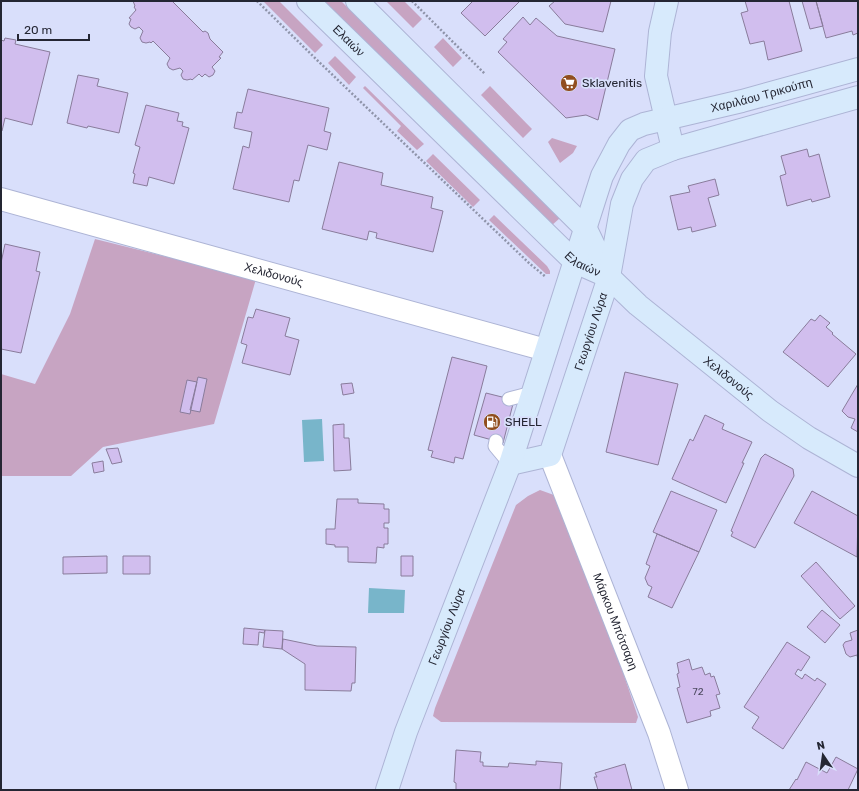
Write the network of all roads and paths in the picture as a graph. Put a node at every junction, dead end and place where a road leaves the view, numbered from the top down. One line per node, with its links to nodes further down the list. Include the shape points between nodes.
1 (257, 1): 15 (path, via 530,264 549,280)
2 (308, 1): 13 (main road, Ελαιών)
3 (357, 1): 12 (main road, Ελαιών)
4 (412, 1): 7 (path)
5 (667, 1): 9 (main road, via 660,32 656,76)
6 (858, 70): 9 (main road, Χαριλάου Τρικούπη, via 742,101)
7 (485, 74)
8 (858, 97): 10 (main road)
9 (665, 118): 10 (main road); 12 (main road, Γεωργίου Λύρα, via 630,130 619,144 602,176)
10 (673, 149): 14 (main road, Γεωργίου Λύρα, via 646,160 632,179 622,204)
11 (1, 199): 16 (street, Χελιδονούς)
12 (586, 229): 13 (main road, Γεωργίου Λύρα); 14 (main road, Ελαιών)
13 (575, 262): 14 (main road, Ελαιών); 15 (main road, Γεωργίου Λύρα)
14 (609, 277): 20 (main road, Γεωργίου Λύρα); 22 (main road, Χελιδονούς, via 638,305 770,411 809,438)
15 (566, 288): 16 (main road, Γεωργίου Λύρα)
16 (546, 350): 17 (main road, Γεωργίου Λύρα)
17 (532, 393): 18 (lane); 21 (main road, Γεωργίου Λύρα)
18 (509, 399)
19 (496, 441): 21 (lane, via 495,446)
20 (550, 455): 21 (main road); 24 (street, Μάρκου Μπότσαρη, via 659,733)
21 (510, 464): 23 (main road, Γεωργίου Λύρα, via 406,732)
22 (858, 466)
23 (387, 790)
24 (677, 790)

